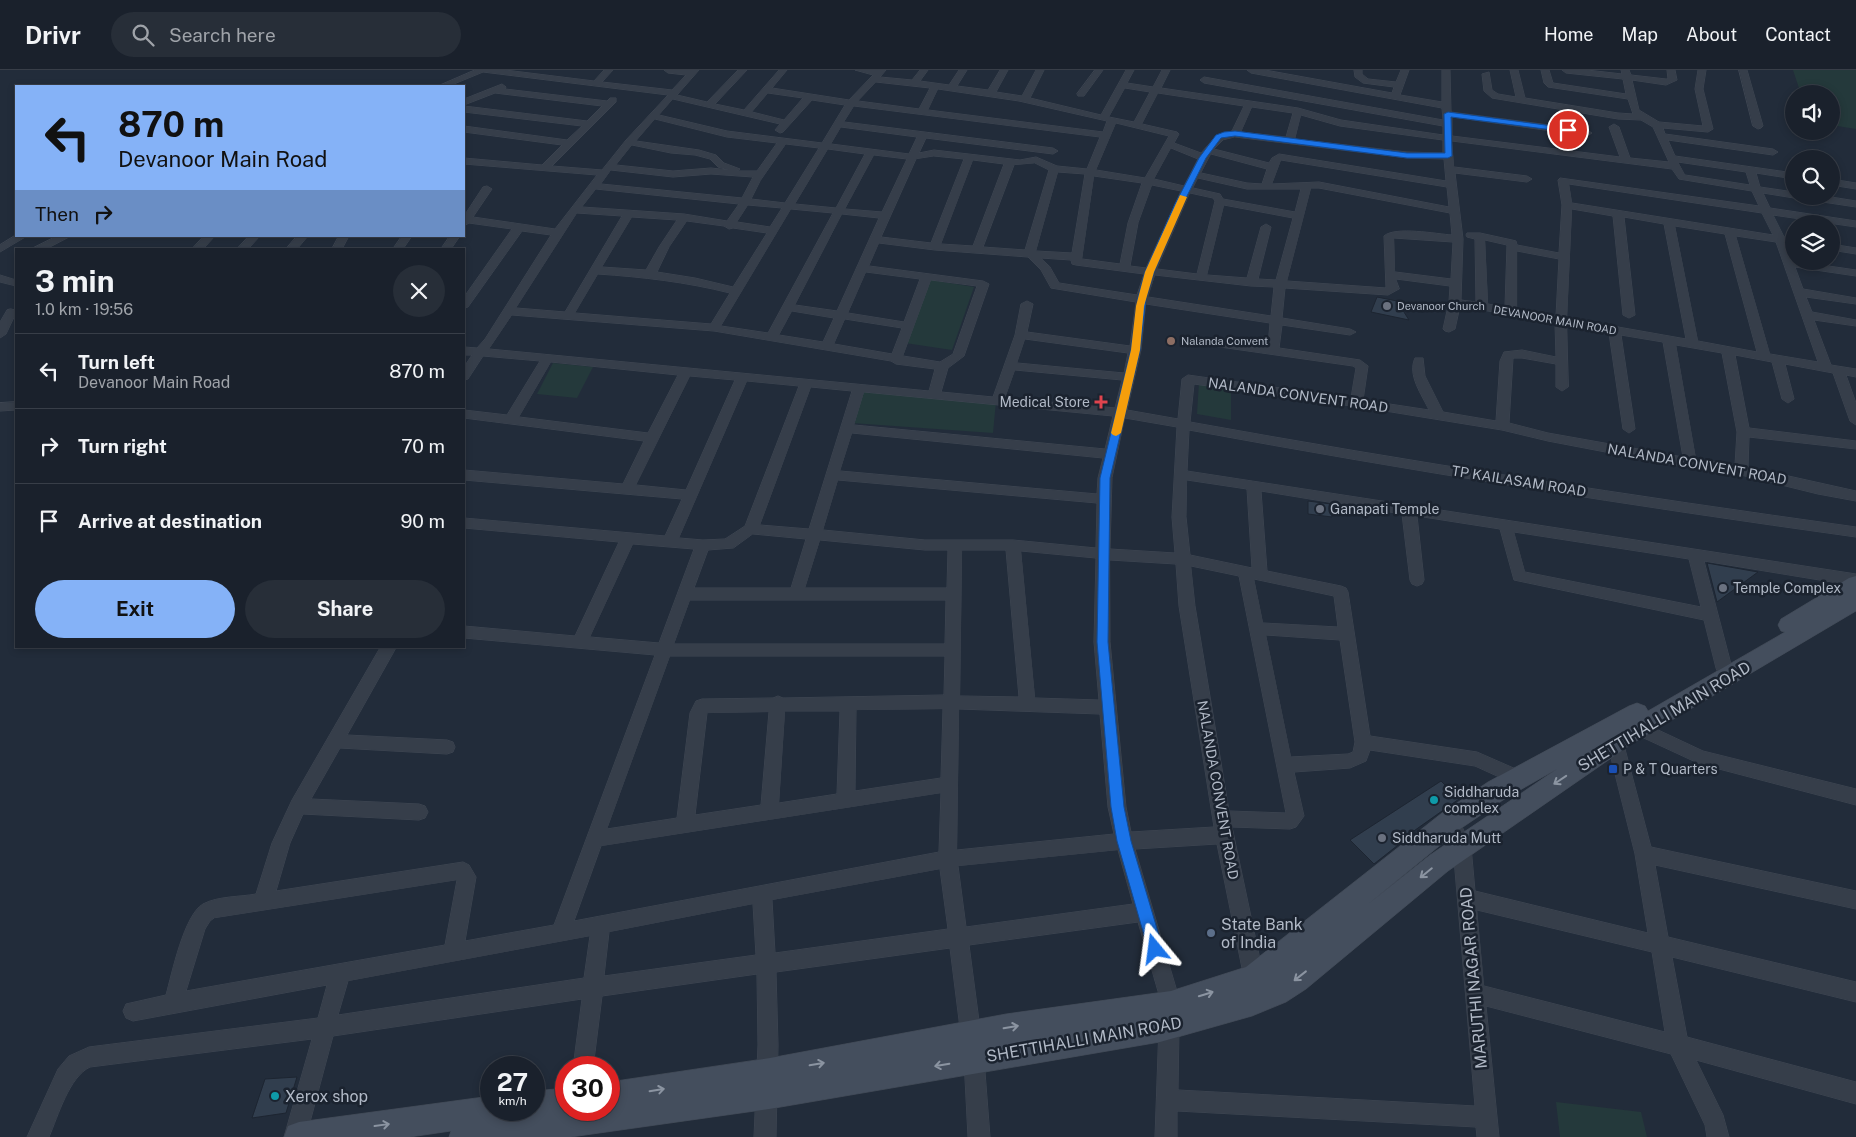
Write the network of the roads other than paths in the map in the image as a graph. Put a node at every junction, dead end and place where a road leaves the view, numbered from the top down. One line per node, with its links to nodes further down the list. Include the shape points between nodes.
1 (483, 70): 30 (street); 35 (street)
2 (564, 70): 31 (street)
3 (609, 70): 33 (street)
4 (668, 70): 26 (street)
5 (743, 70): 58 (street)
6 (783, 70): 42 (street)
7 (859, 70): 27 (street)
8 (924, 70): 34 (street)
9 (963, 70): 40 (street)
10 (1004, 70): 44 (street)
11 (1040, 70): 51 (street)
12 (1099, 70): 45 (street)
13 (1130, 70): 36 (street)
14 (1166, 70): 43 (street)
15 (1209, 70): 32 (street)
16 (1251, 70): 49 (street)
17 (1358, 70): 37 (street, via 1358,75 1366,81)
18 (1405, 70): 37 (street)
19 (1446, 70): 64 (street)
20 (1514, 70): 52 (street)
21 (1545, 70): 50 (street, via 1551,85)
22 (1566, 70): 29 (street)
23 (1671, 70): 29 (street, via 1671,82)
24 (1702, 70): 72 (street, via 1699,89 1708,129)
25 (1743, 70): 74 (street)
26 (694, 71): 46 (street)
27 (878, 74): 34 (street); 55 (street)
28 (1486, 74): 52 (street, via 1490,93)
29 (1626, 74): 50 (street)
30 (531, 75): 31 (street); 41 (street)
31 (556, 78): 33 (street)
32 (1204, 80): 47 (street); 53 (street)
33 (597, 82): 39 (street)
34 (914, 83): 38 (street)
35 (445, 85)
36 (1122, 85): 43 (street); 67 (street)
37 (1398, 85): 49 (street)
38 (935, 86): 40 (street); 61 (street)
39 (626, 87): 46 (street); 56 (street)
40 (951, 88): 44 (street)
41 (493, 90): 54 (street); 56 (street)
42 (766, 90): 48 (street); 62 (street)
43 (1154, 90): 47 (street); 73 (street)
44 (990, 94): 51 (street)
45 (1081, 94)
46 (673, 95): 58 (street); 65 (street)
47 (1195, 96): 57 (street)
48 (809, 97): 55 (street); 68 (street)
49 (1395, 97): 64 (street)
50 (1632, 97): 66 (street, via 1635,110)
51 (1025, 99): 67 (street)
52 (1521, 100): 66 (street)
53 (1321, 101): 63 (street); 64 (street)
54 (465, 102)
55 (851, 103): 61 (street); 71 (street)
56 (609, 104): 70 (street)
57 (1249, 104): 60 (street); 79 (street)
58 (709, 105): 62 (street)
59 (465, 109): 69 (street)
60 (1298, 111): 63 (street); 88 (street)
61 (922, 112): 87 (street)
62 (745, 114): 68 (street)
63 (1315, 115): 81 (street)
64 (1448, 115): 83 (street); 85 (street)
65 (653, 116): 84 (street, via 716,132); 89 (street)
66 (1643, 117): 72 (street)
67 (1108, 119): 73 (street); 80 (street)
68 (786, 123): 84 (street)
69 (505, 124): 70 (street); 76 (street); 90 (street)
70 (589, 124): 90 (street)
71 (838, 124): 78 (street); 92 (street)
72 (1657, 125): 82 (street)
73 (1136, 126): 91 (street, via 1174,134)
74 (1758, 126)
75 (1614, 127): 99 (street)
76 (465, 130)
77 (1587, 132): 83 (street)
78 (923, 134): 87 (street); 98 (street)
79 (1235, 134): 88 (street); 95 (street, via 1219,137)
80 (1106, 135): 87 (street); 111 (street)
81 (1338, 135): 85 (street); 88 (street); 97 (street, via 1407,156)
82 (1662, 136): 94 (street); 102 (street)
83 (1532, 138): 85 (street); 99 (street)
84 (773, 139): 86 (street)
85 (1448, 139): 97 (street)
86 (784, 140): 92 (street); 112 (street)
87 (1057, 140): 104 (street)
88 (1290, 141)
89 (629, 142): 103 (street, via 696,152 713,157); 109 (street)
90 (570, 143): 105 (street)
91 (1169, 144): 95 (street); 117 (street)
92 (825, 145): 93 (street); 134 (street)
93 (871, 152): 98 (street); 138 (street)
94 (1773, 152)
95 (1205, 154): 106 (street); 113 (street)
96 (970, 156): 98 (street, via 934,153); 101 (street); 165 (street)
97 (1448, 156): 107 (street)
98 (912, 157): 141 (street)
99 (1626, 160): 102 (street)
100 (465, 161): 105 (street)
101 (1010, 162): 104 (street, via 1036,160); 176 (street)
102 (1673, 162): 108 (street); 127 (street, via 1682,177 1691,180)
103 (721, 165): 110 (street); 114 (street)
104 (1051, 166): 111 (street); 178 (street)
105 (544, 168): 109 (street)
106 (1272, 168): 121 (street, via 1279,157); 124 (street)
107 (1450, 169): 116 (street); 121 (street)
108 (1750, 169): 115 (street); 127 (street)
109 (607, 170): 110 (street, via 673,174); 122 (street)
110 (711, 171): 114 (street)
111 (1090, 172): 117 (street); 180 (street)
112 (760, 174): 114 (street); 119 (street)
113 (1194, 174): 124 (street); 126 (street)
114 (743, 175): 119 (street)
115 (1785, 175)
116 (1527, 179)
117 (1148, 181): 126 (street); 183 (street, via 1134,222)
118 (1840, 183): 123 (street)
119 (754, 184): 130 (street)
120 (1307, 185): 124 (street); 136 (street, via 1320,184); 142 (street)
121 (1451, 185): 136 (street)
122 (594, 186): 130 (street); 135 (street)
123 (1856, 186)
124 (1266, 187)
125 (487, 189): 144 (street)
126 (1187, 189): 129 (street, via 1216,196); 187 (street)
127 (1756, 189): 128 (street); 137 (street)
128 (1785, 194)
129 (1220, 201): 142 (street); 193 (street)
130 (746, 202): 134 (street); 147 (street)
131 (1840, 202): 132 (street)
132 (1856, 204)
133 (1567, 205): 137 (street, via 1563,180); 139 (street); 181 (street)
134 (788, 206): 138 (street); 150 (street)
135 (574, 210): 140 (street); 152 (street)
136 (1455, 211): 161 (street)
137 (1765, 211): 146 (street); 162 (street)
138 (839, 212): 141 (street); 205 (street)
139 (1618, 213): 145 (street); 211 (street)
140 (628, 214): 143 (street); 184 (street)
141 (887, 216): 163 (street)
142 (1299, 216): 197 (street)
143 (684, 218): 147 (street); 189 (street)
144 (465, 221): 148 (street)
145 (1669, 221): 151 (street); 227 (street)
146 (1856, 224)
147 (729, 226): 150 (street)
148 (519, 227): 152 (street); 203 (street)
149 (1266, 227): 194 (street)
150 (773, 231): 198 (street)
151 (1730, 231): 162 (street); 235 (street)
152 (558, 232): 208 (street)
153 (1480, 236): 161 (street); 173 (street, via 1510,241); 206 (street)
154 (20, 237): 166 (street)
155 (64, 237): 167 (street)
156 (209, 237): 168 (street)
157 (253, 237): 169 (street)
158 (301, 237): 170 (street)
159 (406, 237): 171 (street)
160 (454, 237): 172 (street)
161 (1458, 237): 190 (street, via 1389,236); 196 (street)
162 (1780, 239): 164 (street); 179 (street)
163 (877, 240): 165 (street); 182 (street)
164 (1785, 240)
165 (935, 247): 176 (street)
166 (2, 248): 175 (street)
167 (38, 248)
168 (198, 248)
169 (243, 248)
170 (292, 248)
171 (399, 248)
172 (447, 248)
173 (1511, 248): 181 (street); 209 (street)
174 (1840, 248): 177 (street)
175 (15, 249)
176 (977, 250): 178 (street)
177 (1856, 251)
178 (1030, 253): 180 (street); 200 (street, via 1055,286)
179 (1785, 254)
180 (1077, 257): 183 (street, via 1076,262)
181 (1563, 257): 215 (street)
182 (862, 268): 191 (street); 210 (street)
183 (1124, 269): 187 (street)
184 (595, 270): 189 (street); 213 (street)
185 (1790, 270): 199 (street)
186 (1836, 270): 188 (street)
187 (1150, 272): 193 (street); 200 (street)
188 (1856, 273)
189 (650, 274): 198 (street)
190 (1390, 275): 196 (street); 197 (street, via 1393,289 1388,292)
191 (927, 276): 217 (street); 240 (street, via 984,284 958,356)
192 (0, 278): 195 (street)
193 (1200, 278): 194 (street)
194 (1251, 282): 197 (street)
195 (15, 283)
196 (1455, 283): 202 (street)
197 (1280, 285): 214 (street)
198 (736, 291): 218 (street)
199 (1798, 292): 201 (street); 212 (street)
200 (1142, 298): 214 (street); 229 (street)
201 (1856, 301)
202 (1455, 302): 206 (street, DEVANOOR MAIN ROAD); 219 (street)
203 (465, 304)
204 (1027, 304): 223 (street)
205 (788, 306): 210 (street); 224 (street)
206 (1482, 307): 209 (street, DEVANOOR MAIN ROAD)
207 (9, 311): 222 (street)
208 (508, 311): 213 (street); 232 (street)
209 (1511, 313): 215 (street, DEVANOOR MAIN ROAD)
210 (841, 315): 217 (street); 228 (street)
211 (1629, 315)
212 (1806, 315): 216 (street); 242 (street)
213 (568, 316): 218 (street)
214 (1276, 319): 221 (street); 231 (street)
215 (1561, 321): 220 (street, DEVANOOR MAIN ROAD); 239 (street)
216 (1856, 324)
217 (909, 326): 236 (street)
218 (714, 328): 224 (street)
219 (1449, 329)
220 (1615, 331): 225 (street, DEVANOOR MAIN ROAD); 267 (street)
221 (1350, 332)
222 (0, 334)
223 (1021, 335): 229 (street); 241 (street)
224 (771, 339): 228 (street)
225 (1669, 341): 227 (street, DEVANOOR MAIN ROAD); 272 (street)
226 (1213, 342): 231 (street)
227 (1692, 345): 233 (street, DEVANOOR MAIN ROAD)
228 (826, 348): 236 (street)
229 (1135, 350): 247 (street)
230 (465, 351): 232 (street, TP KAILASAM ROAD)
231 (1273, 351): 255 (street, via 1362,366)
232 (480, 352): 234 (street, TP KAILASAM ROAD); 245 (street)
233 (1728, 352): 235 (street, DEVANOOR MAIN ROAD); 268 (street)
234 (548, 358): 243 (street, TP KAILASAM ROAD); 262 (street)
235 (1765, 358): 237 (street, DEVANOOR MAIN ROAD)
236 (896, 360): 240 (street)
237 (1778, 360): 242 (street, DEVANOOR MAIN ROAD); 253 (street)
238 (1419, 361): 261 (street, via 1419,376)
239 (1562, 362): 250 (street); 265 (street, via 1522,354 1508,355)
240 (942, 366): 252 (street)
241 (1010, 366): 247 (street); 254 (street)
242 (1832, 370): 244 (street, DEVANOOR MAIN ROAD); 263 (street)
243 (686, 371): 246 (street, TP KAILASAM ROAD); 269 (street)
244 (1856, 372)
245 (465, 374)
246 (743, 377): 249 (street, TP KAILASAM ROAD); 279 (street)
247 (1129, 378): 258 (street)
248 (1417, 378): 259 (street)
249 (806, 383): 251 (street, TP KAILASAM ROAD); 285 (street)
250 (1562, 387)
251 (859, 388): 252 (street, TP KAILASAM ROAD); 266 (street)
252 (934, 395): 254 (street, TP KAILASAM ROAD)
253 (1788, 399)
254 (998, 401): 258 (street, TP KAILASAM ROAD)
255 (1356, 403): 259 (street, NALANDA CONVENT ROAD); 264 (street, NALANDA CONVENT ROAD, via 1188,379)
256 (15, 406): 257 (street)
257 (0, 407)
258 (1121, 413): 264 (street, TP KAILASAM ROAD); 271 (street)
259 (1422, 413): 261 (street, NALANDA CONVENT ROAD)
260 (465, 414): 262 (street)
261 (1438, 415): 265 (street, NALANDA CONVENT ROAD)
262 (511, 420): 269 (street)
263 (1856, 421)
264 (1184, 425): 274 (street, NALANDA CONVENT ROAD); 286 (street, TP KAILASAM ROAD, via 1669,506)
265 (1502, 426): 272 (street, NALANDA CONVENT ROAD)
266 (846, 428): 271 (street); 276 (street)
267 (1629, 429)
268 (1743, 432): 270 (street); 273 (street)
269 (653, 438): 278 (street)
270 (1856, 445)
271 (1111, 454): 281 (street)
272 (1690, 462): 273 (street, NALANDA CONVENT ROAD)
273 (1741, 470): 280 (street, NALANDA CONVENT ROAD)
274 (1180, 474): 277 (street); 295 (street, NALANDA CONVENT ROAD, via 1178,517)
275 (465, 476): 278 (street)
276 (832, 476): 281 (street); 287 (street)
277 (1254, 486): 282 (street); 296 (street)
278 (627, 488): 279 (street)
279 (690, 495): 289 (street)
280 (1856, 496)
281 (1104, 500): 293 (street)
282 (1409, 511): 284 (street); 297 (street)
283 (465, 523): 288 (street)
284 (1506, 526): 294 (street); 303 (street, via 1519,576)
285 (751, 529): 287 (street); 290 (street, via 728,544)
286 (1856, 532)
287 (813, 534): 291 (street); 301 (street)
288 (628, 538): 289 (street); 307 (street)
289 (670, 542): 290 (street)
290 (703, 545): 299 (street)
291 (955, 545): 292 (street); 300 (street)
292 (1014, 545): 293 (street); 315 (street)
293 (1104, 554): 295 (street); 316 (street, via 1102,642)
294 (1695, 556): 298 (street); 303 (street)
295 (1182, 559): 296 (street); 332 (street, NALANDA CONVENT ROAD)
296 (1252, 574): 304 (street); 306 (street, via 1341,592)
297 (1417, 580)
298 (1856, 582): 311 (main road, SHETTIHALLI MAIN ROAD)
299 (685, 594): 301 (street); 309 (street)
300 (953, 594): 301 (street); 310 (street)
301 (796, 595)
302 (1856, 601): 317 (main road, SHETTIHALLI MAIN ROAD)
303 (1710, 615): 311 (street)
304 (1257, 629): 306 (street); 322 (street)
305 (465, 632): 307 (street)
306 (1347, 634): 320 (street)
307 (580, 642): 309 (street)
308 (388, 648): 319 (street)
309 (664, 650): 310 (street); 333 (street)
310 (951, 650): 312 (street)
311 (1724, 668): 318 (main road, SHETTIHALLI MAIN ROAD)
312 (950, 702): 314 (street); 315 (street); 324 (street)
313 (778, 703): 314 (street); 329 (street); 331 (street, via 702,706 698,713)
314 (848, 703): 326 (street)
315 (1028, 705): 316 (street)
316 (1108, 707): 334 (street, via 1117,807)
317 (1639, 728): 318 (main road, SHETTIHALLI MAIN ROAD); 325 (street, via 1700,757)
318 (1613, 735): 323 (main road, SHETTIHALLI MAIN ROAD); 335 (main road, SHETTIHALLI MAIN ROAD, one-way to 335); 336 (street)
319 (335, 741): 321 (street); 327 (street)
320 (1363, 742): 322 (street, via 1360,756 1350,761); 323 (street, via 1477,759)
321 (447, 747)
322 (1286, 765): 332 (street, via 1295,808 1295,816 1290,821)
323 (1519, 778): 330 (main road, SHETTIHALLI MAIN ROAD)
324 (949, 784): 326 (street); 337 (street)
325 (1856, 797)
326 (846, 800): 329 (street)
327 (298, 806): 328 (street); 341 (street, via 281,843)
328 (419, 812)
329 (769, 812): 331 (street)
330 (1450, 821): 335 (street, MARUTHI NAGAR ROAD); 351 (main road, SHETTIHALLI MAIN ROAD)
331 (685, 825): 333 (street)
332 (1223, 827): 334 (street); 351 (street, NALANDA CONVENT ROAD)
333 (594, 839): 344 (street)
334 (1124, 841): 337 (street); 342 (street)
335 (1462, 848): 339 (street, MARUTHI NAGAR ROAD); 351 (main road, SHETTIHALLI MAIN ROAD, one-way to 351, via 1296,979 1276,992)
336 (1644, 854): 340 (street); 346 (street)
337 (948, 859): 338 (street); 345 (street)
338 (762, 893): 343 (street); 348 (street)
339 (1466, 898): 346 (street); 353 (street, MARUTHI NAGAR ROAD)
340 (1856, 900)
341 (264, 902): 347 (street, via 463,871 467,877); 354 (street, via 211,910 203,915 197,925)
342 (1144, 912): 345 (street); 356 (street)
343 (601, 924): 344 (street); 350 (street)
344 (560, 933): 347 (street)
345 (957, 939): 348 (street); 359 (street)
346 (1659, 944): 352 (street); 358 (street)
347 (453, 952): 349 (street)
348 (767, 964): 350 (street); 361 (street)
349 (340, 973): 354 (street); 357 (street)
350 (593, 987): 357 (street); 360 (street)
351 (1258, 988): 356 (main road, SHETTIHALLI MAIN ROAD)
352 (1856, 992)
353 (1474, 993): 358 (street); 366 (street, MARUTHI NAGAR ROAD)
354 (174, 1003): 355 (street)
355 (133, 1011)
356 (1170, 1015): 359 (main road, SHETTIHALLI MAIN ROAD); 364 (street)
357 (326, 1027): 367 (street, via 89,1057 76,1062 65,1076); 368 (street)
358 (1678, 1045): 363 (street); 374 (street, via 1715,1123)
359 (973, 1048): 361 (main road, SHETTIHALLI MAIN ROAD); 372 (street)
360 (584, 1056)
361 (769, 1083): 362 (main road, SHETTIHALLI MAIN ROAD, one-way to 361); 370 (main road, SHETTIHALLI MAIN ROAD); 371 (street)
362 (620, 1096)
363 (1855, 1097)
364 (1168, 1100): 366 (street); 373 (street)
365 (480, 1112): 369 (main road, one-way to 365)
366 (1487, 1127)
367 (38, 1137)
368 (295, 1137)
369 (299, 1137)
370 (464, 1137)
371 (765, 1137)
372 (979, 1137)
373 (1166, 1137)
374 (1718, 1137)

